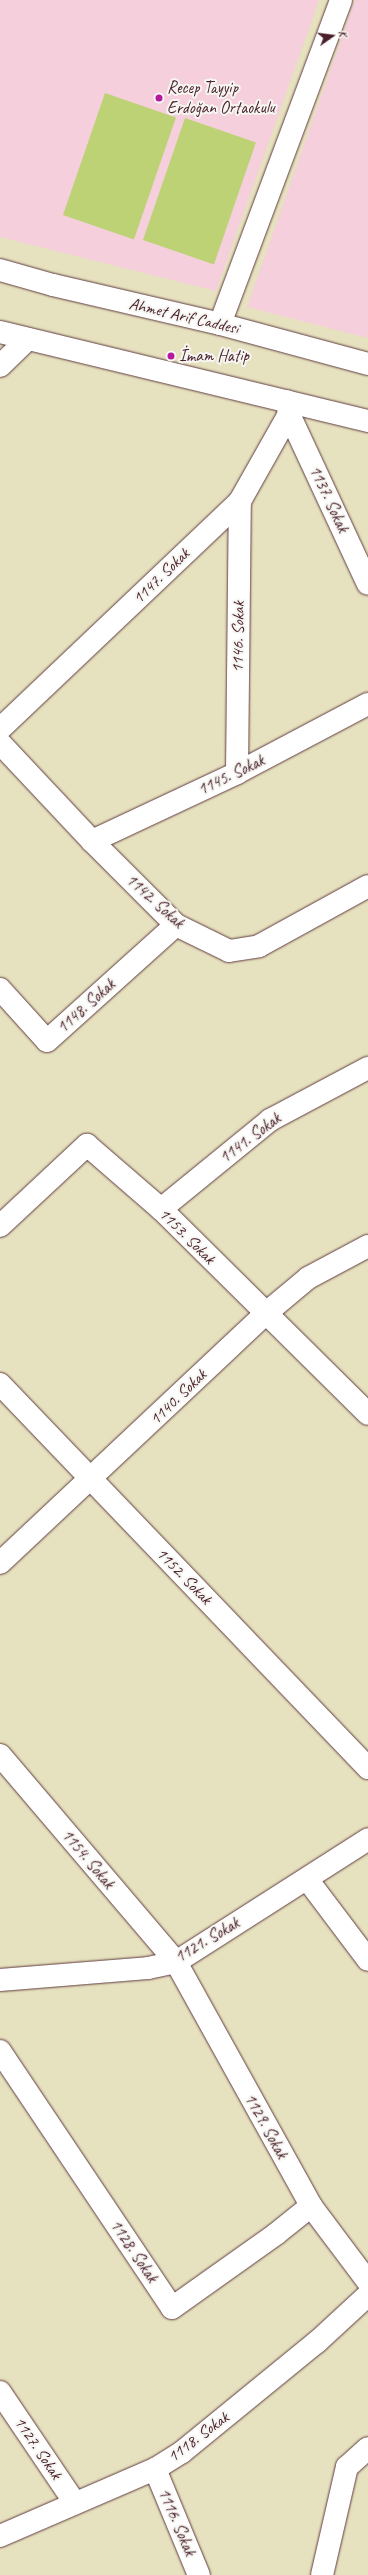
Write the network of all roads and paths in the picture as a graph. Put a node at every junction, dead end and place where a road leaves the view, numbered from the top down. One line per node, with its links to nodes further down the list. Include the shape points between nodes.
1 (341, 0): 3 (street)
2 (0, 270): 3 (street, Ahmet Arif Caddesi)
3 (220, 324): 6 (street, Ahmet Arif Caddesi)
4 (0, 332): 5 (street)
5 (28, 340): 7 (street); 8 (street)
6 (368, 364)
7 (0, 366)
8 (288, 408): 9 (street); 10 (street, 1147. Sokak); 11 (street, 1137. Sokak)
9 (368, 421)
10 (240, 501): 13 (street, 1147. Sokak); 15 (street, 1146. Sokak)
11 (368, 584)
12 (368, 704): 15 (street, 1145. Sokak)
13 (0, 730)
14 (0, 743): 16 (street, 1142. Sokak)
15 (237, 773): 16 (street, 1145. Sokak)
16 (92, 841): 18 (street, 1142. Sokak)
17 (368, 886): 18 (street, 1142. Sokak, via 259,946 229,951)
18 (176, 925): 19 (street, 1148. Sokak, via 47,1041)
19 (0, 989)
20 (368, 1068): 21 (street, 1141. Sokak, via 270,1120)
21 (161, 1209): 22 (street, 1153. Sokak, via 88,1145); 24 (street, 1153. Sokak)
22 (0, 1226)
23 (368, 1246): 24 (street, 1140. Sokak, via 308,1278)
24 (265, 1314): 26 (street, 1153. Sokak); 27 (street, 1140. Sokak)
25 (0, 1384): 27 (street, 1152. Sokak)
26 (368, 1414)
27 (92, 1480): 28 (street, 1140. Sokak); 30 (street, 1152. Sokak)
28 (0, 1563)
29 (0, 1755): 34 (street, 1154. Sokak)
30 (368, 1768)
31 (368, 1839): 32 (street, 1121. Sokak)
32 (307, 1879): 33 (street); 34 (street, 1121. Sokak)
33 (368, 1960)
34 (176, 1962): 35 (street, 1121. Sokak, via 148,1968); 37 (street, 1129. Sokak)
35 (0, 1980)
36 (0, 2051): 37 (street, 1128. Sokak, via 172,2308)
37 (311, 2206): 38 (street, 1129. Sokak)
38 (368, 2282)
39 (368, 2295): 42 (street, 1118. Sokak, via 311,2347 182,2452)
40 (0, 2392): 43 (street, 1127. Sokak)
41 (368, 2448): 46 (street, via 347,2467)
42 (155, 2469): 43 (street, 1118. Sokak); 45 (street, 1116. Sokak)
43 (75, 2503): 44 (street, 1118. Sokak)
44 (0, 2536)
45 (199, 2575)
46 (322, 2575)

